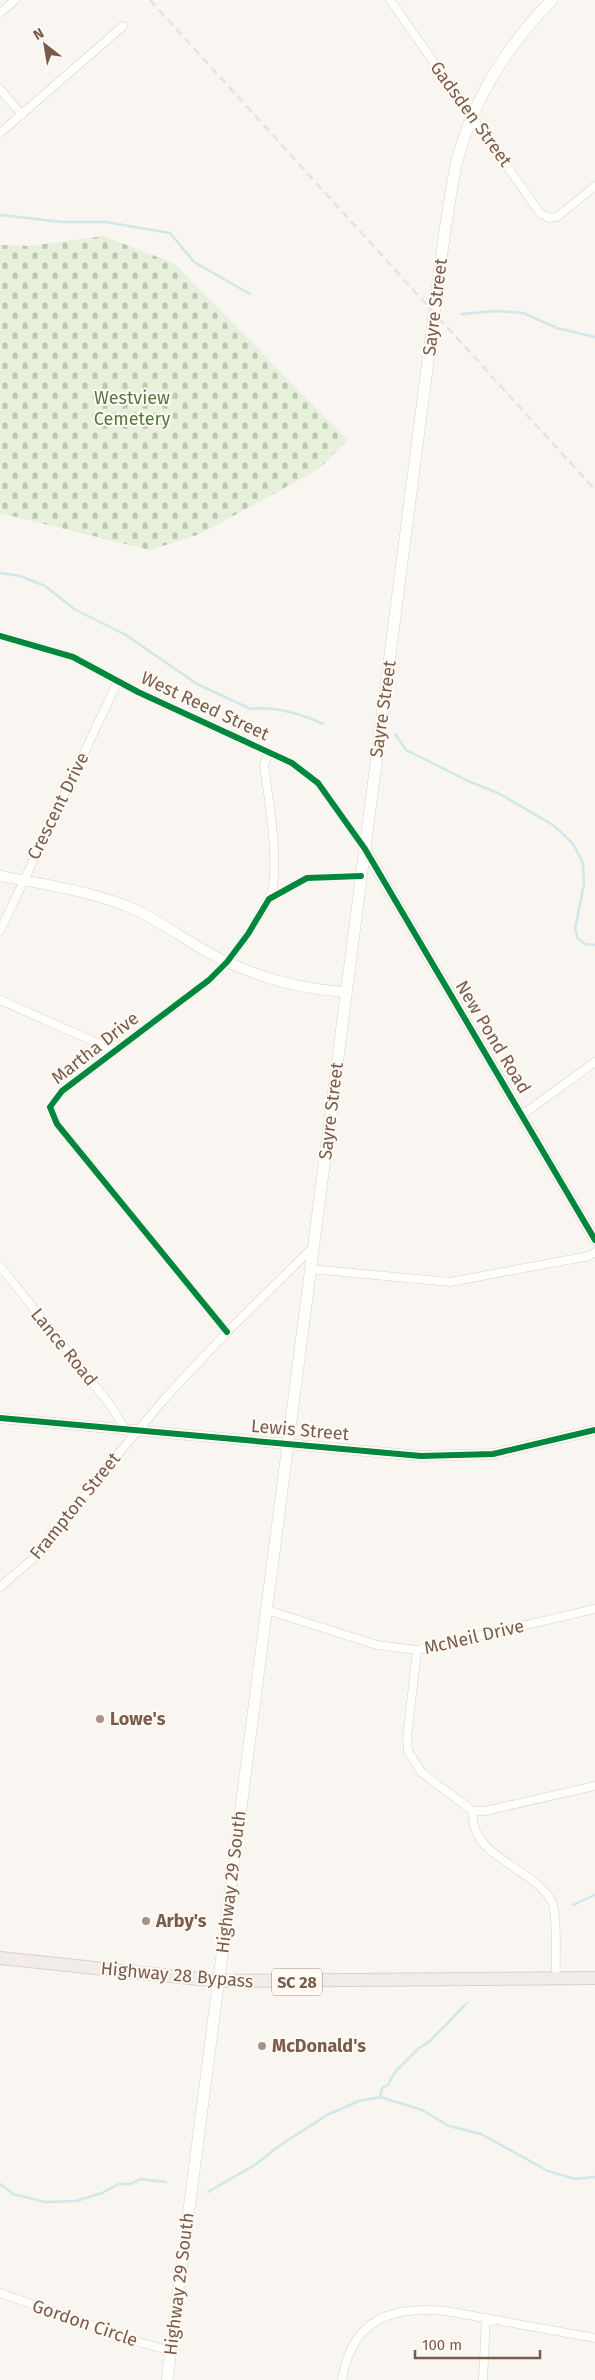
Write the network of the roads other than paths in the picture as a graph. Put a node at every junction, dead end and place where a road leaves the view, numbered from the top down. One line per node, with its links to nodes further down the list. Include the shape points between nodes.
1 (15, 0): 4 (street)
2 (390, 0): 8 (street, Gadsden Street)
3 (552, 0): 8 (main road, Sayre Street, via 518,38)
4 (0, 13)
5 (123, 26): 7 (street)
6 (0, 89): 7 (street)
7 (22, 115): 9 (street)
8 (472, 117): 10 (street, Gadsden Street, via 540,213 549,218 557,217); 14 (main road, Sayre Street, via 456,164 444,237)
9 (0, 133)
10 (595, 186)
11 (0, 636): 12 (street, West Reed Street, via 73,657)
12 (118, 681): 13 (street, West Reed Street); 17 (street, Crescent Drive)
13 (268, 753): 14 (street, West Reed Street, via 292,763 318,783); 18 (street, via 264,765 274,860 273,891)
14 (365, 849): 16 (main road, Sayre Street); 25 (street, New Pond Road)
15 (0, 876): 17 (street)
16 (361, 876): 18 (street, via 307,878); 21 (main road, Sayre Street)
17 (22, 880): 19 (street, Crescent Drive); 20 (street, via 104,898 131,908)
18 (269, 899): 20 (street, Martha Drive)
19 (0, 931)
20 (227, 962): 21 (street, via 259,976 295,986); 23 (street, Martha Drive, via 199,988)
21 (346, 992): 27 (main road, Sayre Street)
22 (0, 1000): 23 (street)
23 (113, 1050): 31 (street, Martha Drive, via 62,1091 50,1106 53,1118)
24 (595, 1062): 25 (street)
25 (522, 1115): 26 (street, New Pond Road)
26 (595, 1240)
27 (312, 1248): 30 (main road, Sayre Street); 31 (street, Frampton Street)
28 (595, 1252): 30 (street, via 450,1282)
29 (0, 1266): 33 (street, Lance Road)
30 (310, 1269): 36 (main road, Sayre Street)
31 (227, 1332): 34 (street, Frampton Street)
32 (0, 1418): 33 (street, Lewis Street)
33 (125, 1429): 34 (street, Lewis Street)
34 (136, 1430): 36 (street, Lewis Street); 37 (street, Frampton Street, via 43,1550)
35 (595, 1430): 36 (street, Lewis Street, via 472,1456 421,1456)
36 (286, 1444): 39 (main road, Highway 29 South)
37 (0, 1587)
38 (595, 1608): 40 (street, McNeil Drive)
39 (267, 1610): 40 (street, McNeil Drive, via 377,1645); 46 (main road, Highway 29 South)
40 (417, 1650): 42 (street, via 408,1751 422,1773)
41 (595, 1786): 42 (street, via 499,1810)
42 (473, 1810): 45 (street, via 475,1828 485,1845 533,1878 552,1902)
43 (0, 1958): 46 (highway, Highway 28 Bypass / SC 28)
44 (595, 1978): 45 (highway, Highway 28 Bypass / SC 28)
45 (556, 1979): 46 (highway, Highway 28 Bypass / SC 28)
46 (218, 1981): 50 (main road, Highway 29 South)
47 (0, 2293): 50 (street, Gordon Circle)
48 (486, 2318): 49 (street); 52 (street, via 422,2309 398,2311 361,2333 349,2349); 53 (street)
49 (595, 2338)
50 (171, 2351): 51 (main road, Highway 29 South)
51 (167, 2380)
52 (342, 2380)
53 (483, 2380)

